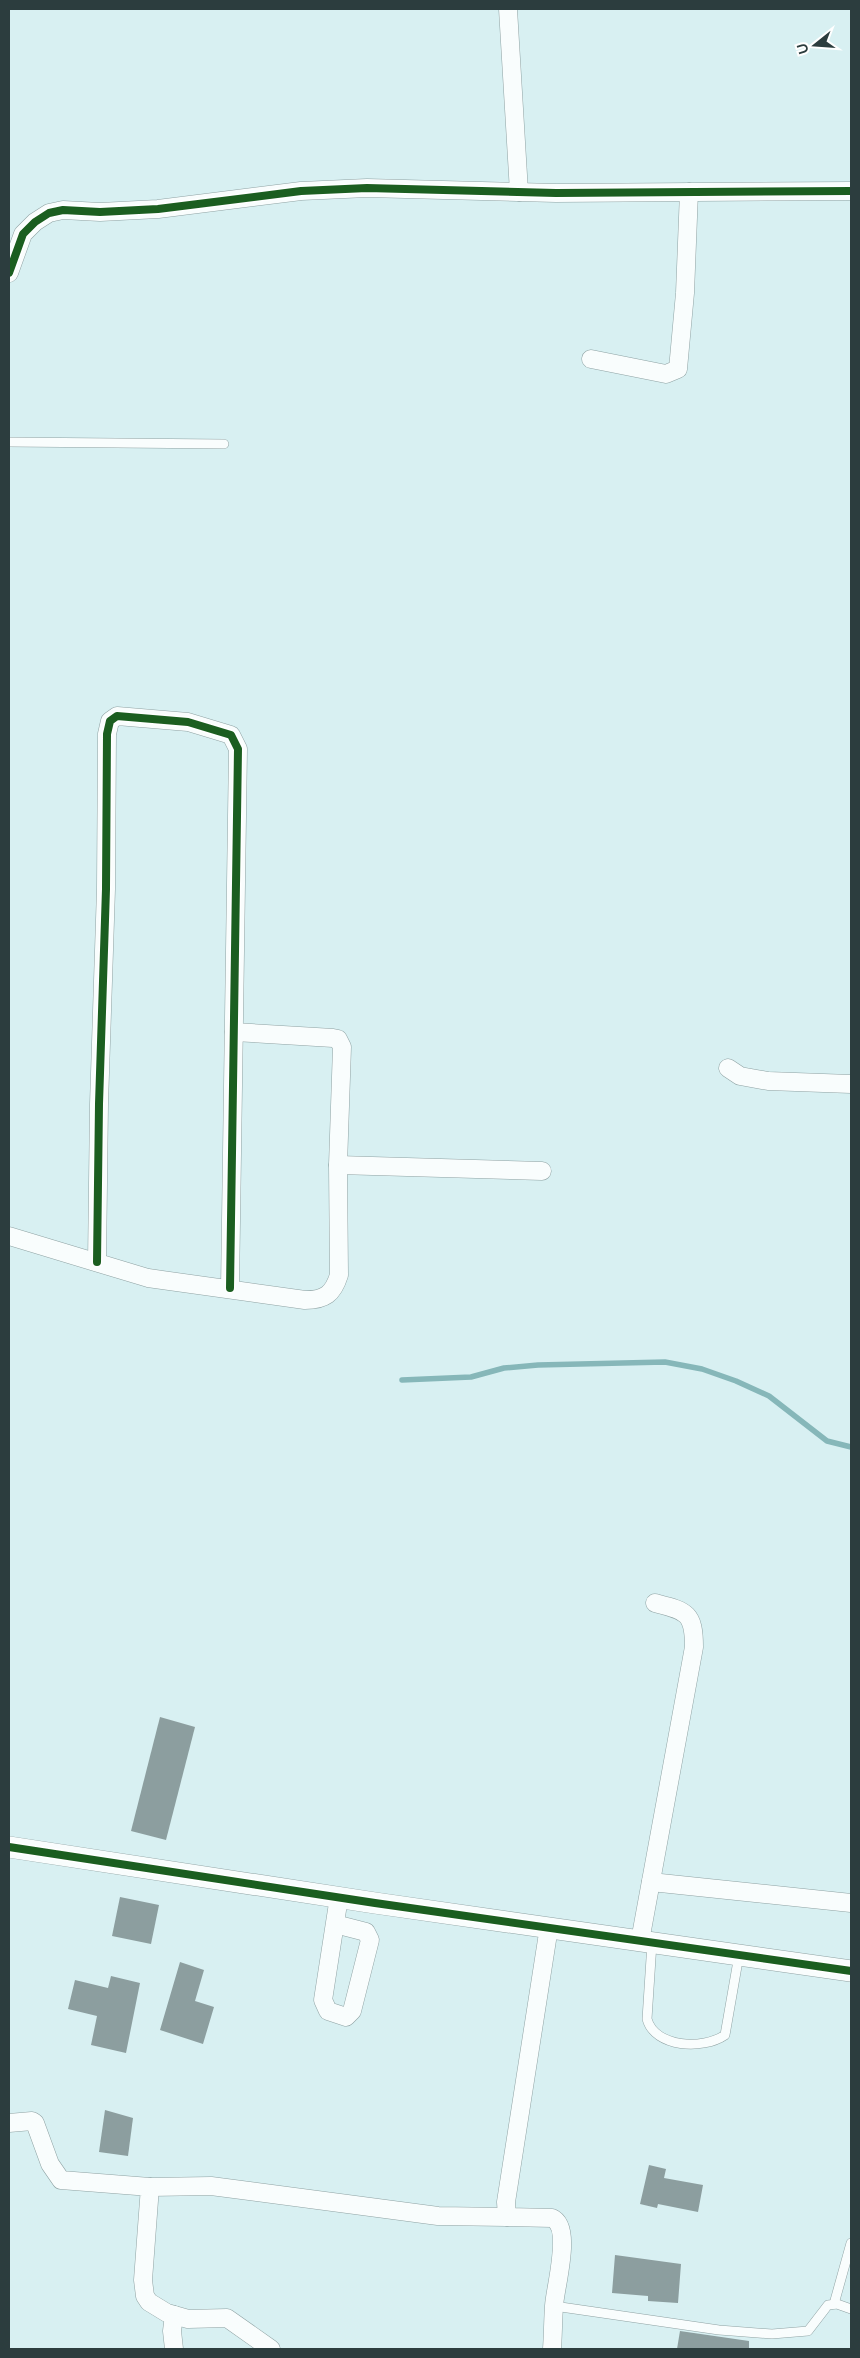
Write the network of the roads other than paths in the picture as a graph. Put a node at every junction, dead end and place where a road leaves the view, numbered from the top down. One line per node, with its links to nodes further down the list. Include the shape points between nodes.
1 (508, 9): 3 (street)
2 (851, 190): 4 (street)
3 (519, 192): 4 (street); 5 (street, via 367,188 301,191 158,209 55,211 35,222 23,234)
4 (689, 192): 6 (street, via 684,313 678,369 666,374)
5 (9, 273)
6 (591, 359)
7 (9, 442): 8 (lane)
8 (224, 444)
9 (234, 1032): 12 (street, via 338,1039 342,1047); 15 (street, via 236,742 225,732 188,722 117,716 110,721 106,734 106,889); 16 (street)
10 (728, 1068): 11 (street, via 740,1076 768,1081)
11 (851, 1084)
12 (338, 1165): 13 (street); 16 (street, via 338,1275 334,1289 324,1298 305,1300)
13 (542, 1171)
14 (9, 1236): 15 (street)
15 (97, 1262): 16 (street, via 148,1278)
16 (230, 1288)
17 (655, 1603): 19 (street, via 682,1610 689,1616 694,1646)
18 (9, 1846): 20 (street)
19 (651, 1882): 21 (street); 24 (street)
20 (339, 1897): 22 (street); 23 (street)
21 (851, 1903)
22 (335, 1924): 22 (street, via 323,2000 328,2011 346,2017 352,2011 370,1940 366,1932)
23 (549, 1927): 24 (street); 29 (street, via 508,2182)
24 (646, 1942): 25 (street); 25 (lane, via 647,2019 650,2029 659,2038 701,2045 725,2034)
25 (739, 1955): 26 (street)
26 (851, 1971)
27 (9, 2123): 28 (street, via 35,2123 50,2164 61,2180)
28 (150, 2187): 29 (street, via 211,2186 438,2216); 34 (street, via 143,2288 149,2302)
29 (506, 2217): 32 (street, via 537,2216 558,2222 562,2246)
30 (851, 2243): 31 (lane)
31 (834, 2304): 32 (lane, via 824,2308 808,2331 772,2334 719,2330); 33 (lane)
32 (554, 2306): 37 (street)
33 (851, 2309)
34 (174, 2315): 35 (street); 36 (street, via 188,2319 227,2318)
35 (174, 2349)
36 (271, 2349)
37 (552, 2349)

